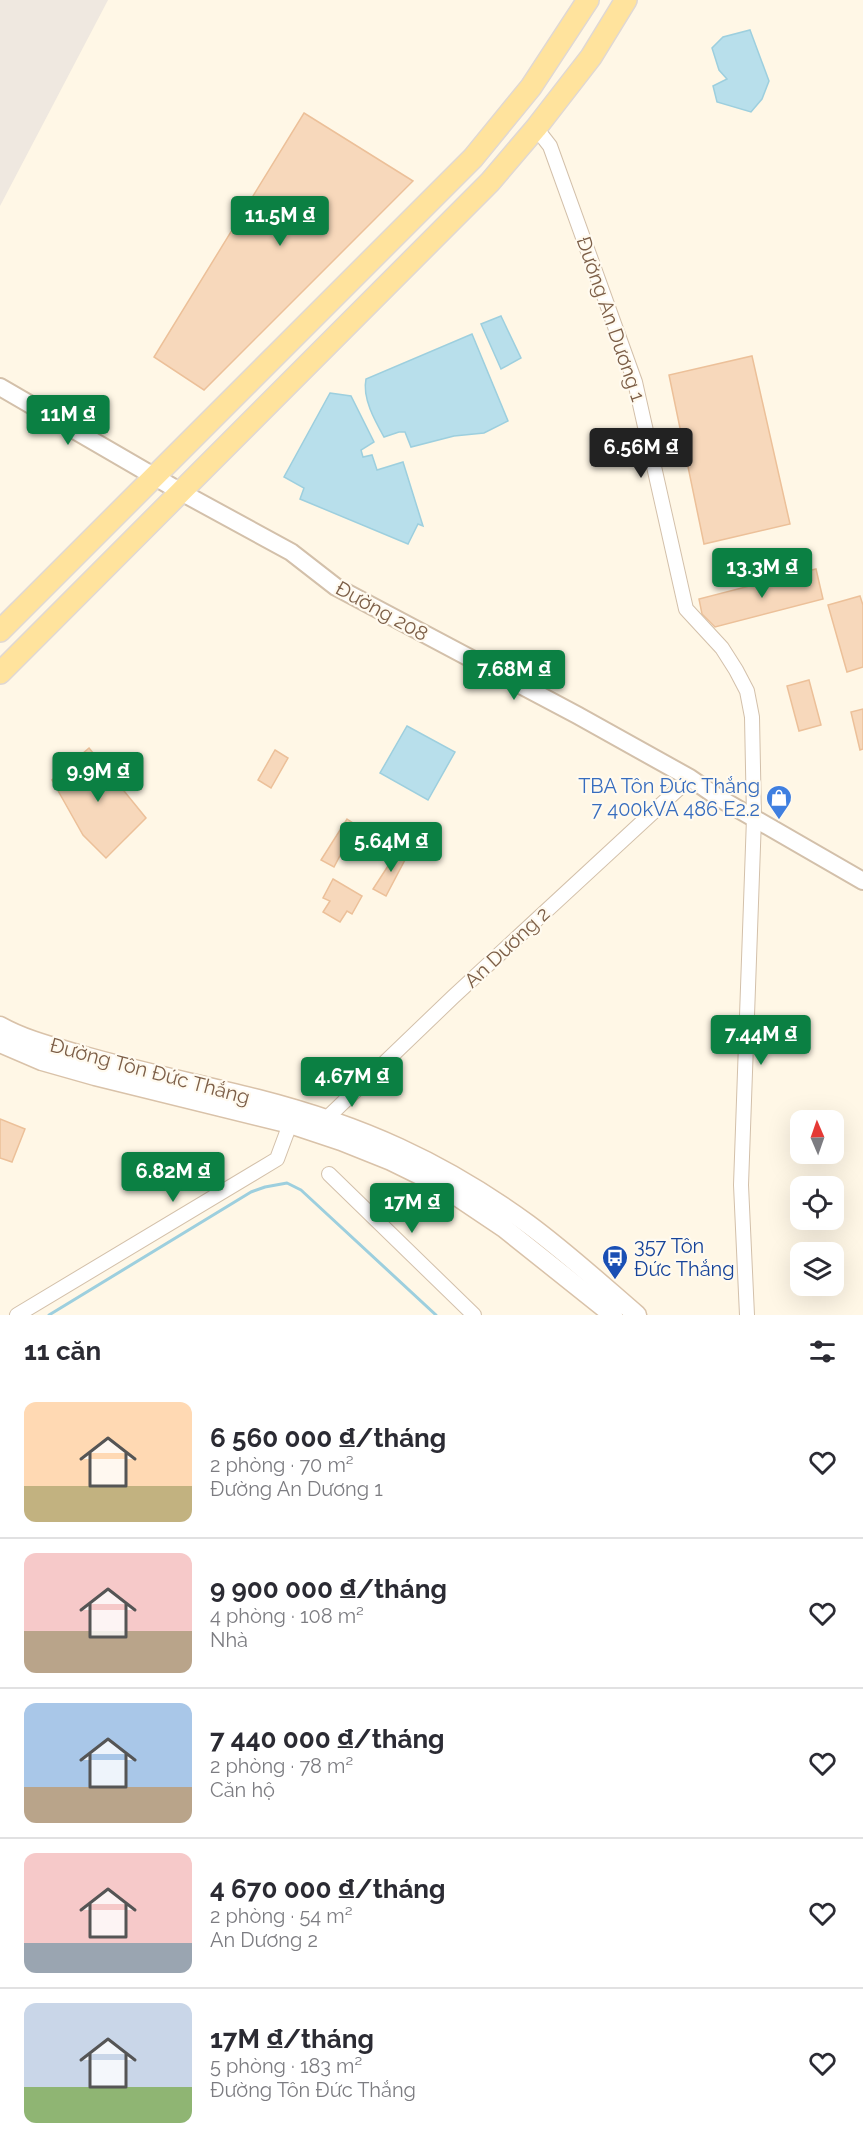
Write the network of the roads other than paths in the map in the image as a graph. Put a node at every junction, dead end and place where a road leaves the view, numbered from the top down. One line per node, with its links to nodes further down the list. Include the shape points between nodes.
1 (588, 0): 5 (main road, via 531,87 473,158)
2 (626, 0): 3 (main road, via 591,57)
3 (536, 128): 6 (main road, via 490,182); 10 (street, Đường An Dương 1, via 550,146 635,382 687,609 722,648 747,692 752,717)
4 (0, 387): 5 (street, Đường 208)
5 (153, 476): 6 (street, Đường 208); 7 (main road)
6 (181, 492): 8 (main road); 9 (street, Đường 208, via 291,552 336,587)
7 (0, 631)
8 (0, 673)
9 (690, 778): 10 (street, Đường 208); 14 (street, An Dương 2)
10 (754, 818): 11 (street, Đường 208); 21 (street, Đường An Dương 1, via 741,1185)
11 (863, 881)
12 (0, 1026): 14 (main road, Đường Tôn Đức Thắng, via 46,1045 99,1060)
13 (0, 1043): 15 (main road, Đường Tôn Đức Thắng, via 84,1073)
14 (327, 1118): 15 (street); 20 (main road, Đường Tôn Đức Thắng, via 405,1149 469,1184 529,1225)
15 (290, 1124): 17 (street, via 277,1159); 19 (main road, Đường Tôn Đức Thắng, via 381,1156 440,1185 504,1228)
16 (329, 1174): 18 (street)
17 (16, 1315)
18 (474, 1315)
19 (613, 1315)
20 (637, 1315)
21 (747, 1315)

